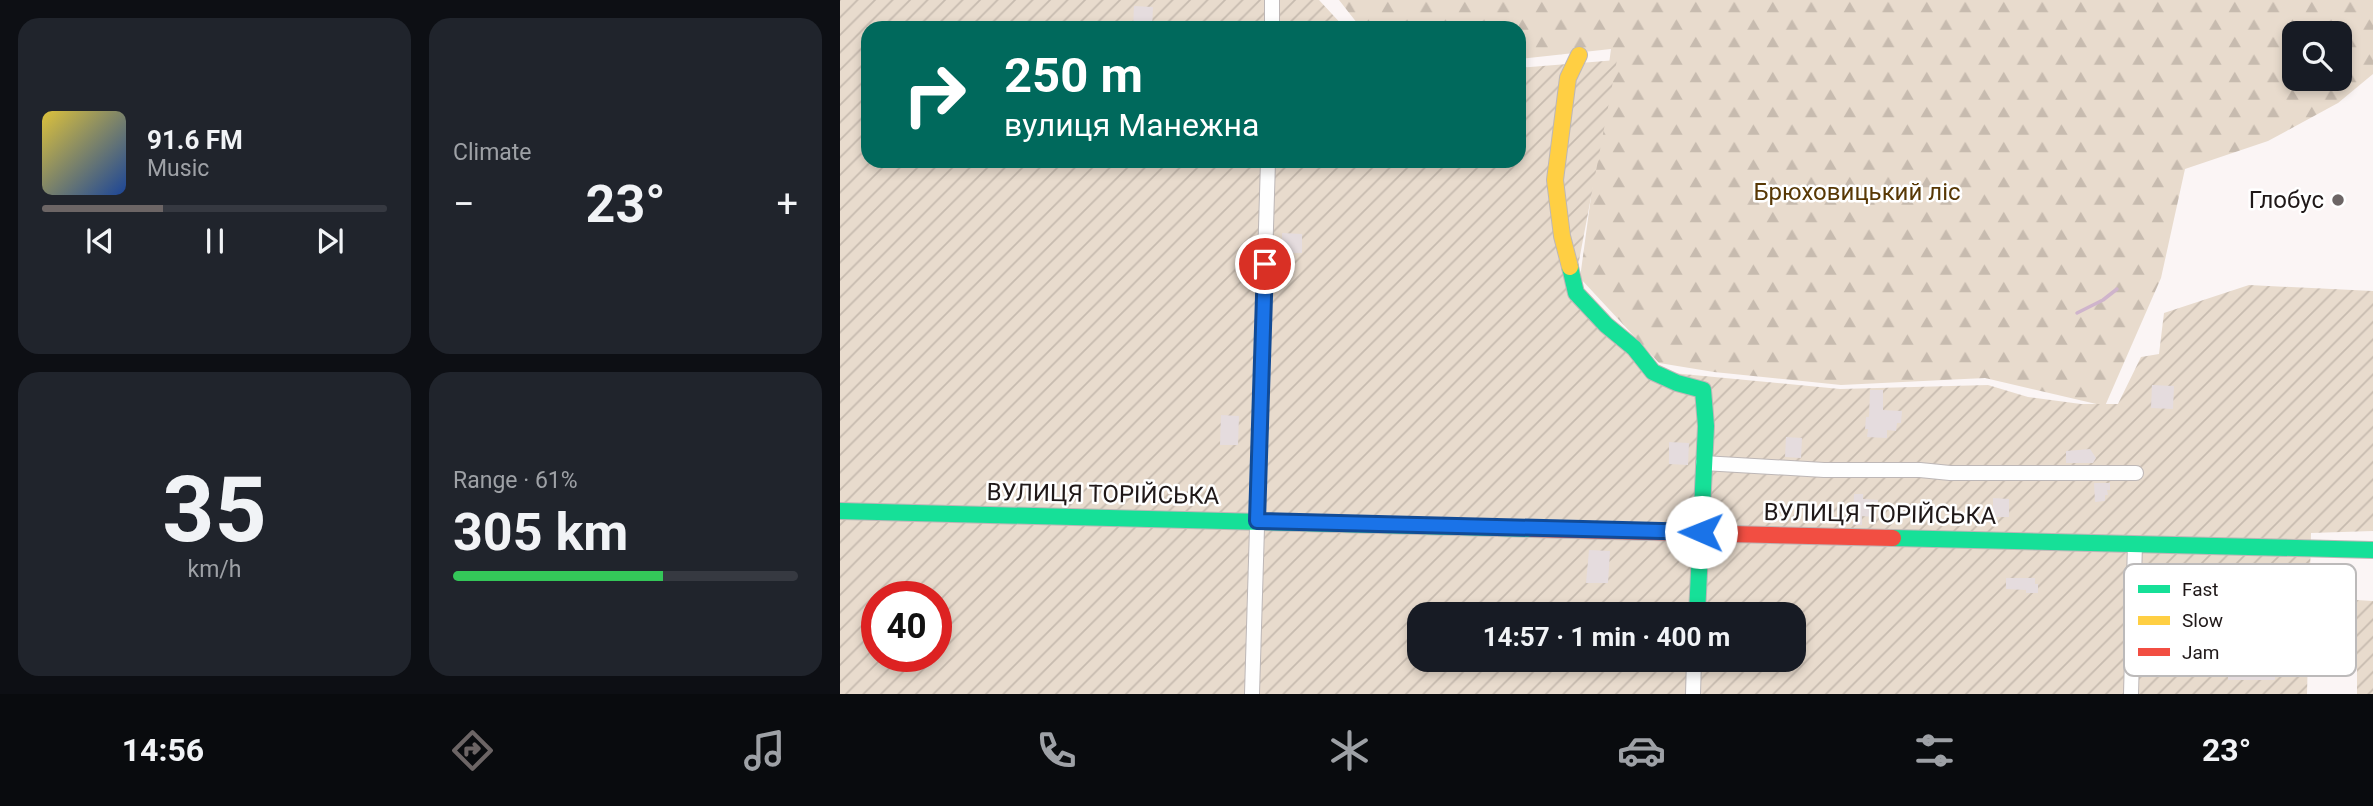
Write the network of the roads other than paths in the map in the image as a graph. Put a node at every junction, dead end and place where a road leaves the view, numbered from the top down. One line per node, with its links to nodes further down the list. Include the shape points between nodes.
1 (1272, 0): 2 (street)
2 (1272, 21)
3 (1579, 55): 5 (street, via 1568,78 1555,180 1576,293 1653,372 1703,390)
4 (1268, 168): 8 (street)
5 (1703, 463): 6 (street, via 1950,473); 9 (street)
6 (2136, 473)
7 (840, 510): 8 (street, ВУЛИЦЯ ТОРІЙСЬКА)
8 (1257, 521): 9 (street, ВУЛИЦЯ ТОРІЙСЬКА); 16 (street)
9 (1701, 532): 10 (street, ВУЛИЦЯ ТОРІЙСЬКА); 13 (street)
10 (2135, 543): 11 (street, ВУЛИЦЯ ТОРІЙСЬКА); 12 (street)
11 (2373, 550)
12 (2134, 564)
13 (1698, 602)
14 (1694, 672): 17 (street)
15 (2131, 676): 18 (street)
16 (1252, 694)
17 (1693, 694)
18 (2130, 694)

